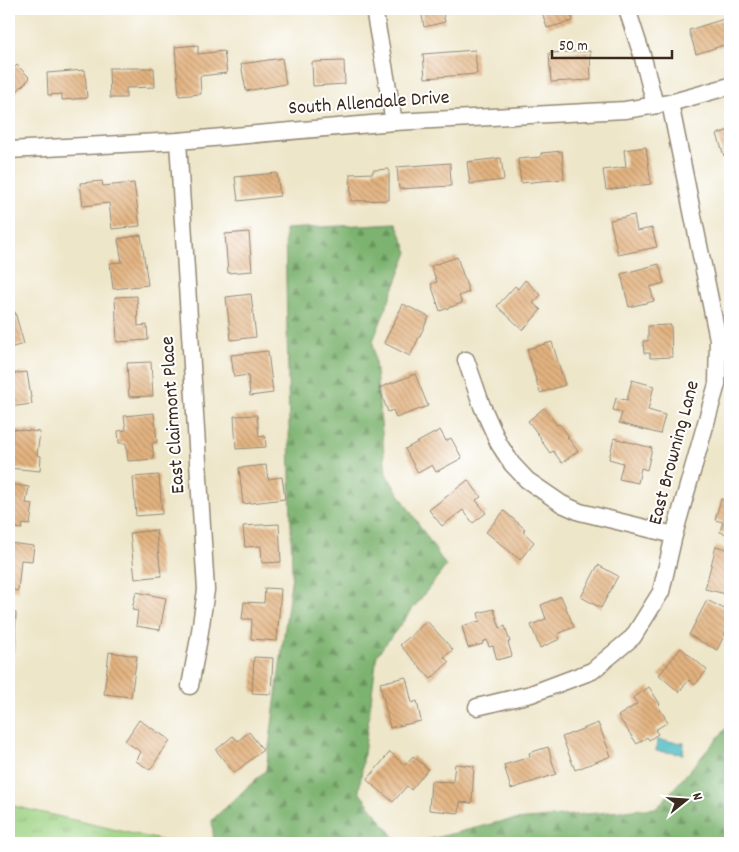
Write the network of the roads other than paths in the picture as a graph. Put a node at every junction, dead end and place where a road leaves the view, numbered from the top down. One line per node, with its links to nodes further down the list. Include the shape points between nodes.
1 (374, 9): 5 (street)
2 (628, 9): 4 (street, East Browning Lane)
3 (730, 86): 4 (street, South Allendale Drive)
4 (662, 104): 5 (street, South Allendale Drive, via 625,110); 9 (street, East Browning Lane, via 718,339 717,384)
5 (394, 122): 6 (street, South Allendale Drive)
6 (178, 141): 7 (street, South Allendale Drive); 10 (street, East Clairmont Place, via 206,590)
7 (9, 150)
8 (466, 360): 9 (street, via 499,444 527,480 580,512)
9 (674, 535): 11 (street, East Browning Lane, via 661,592 633,637 592,671 531,694)
10 (190, 686)
11 (477, 707)

